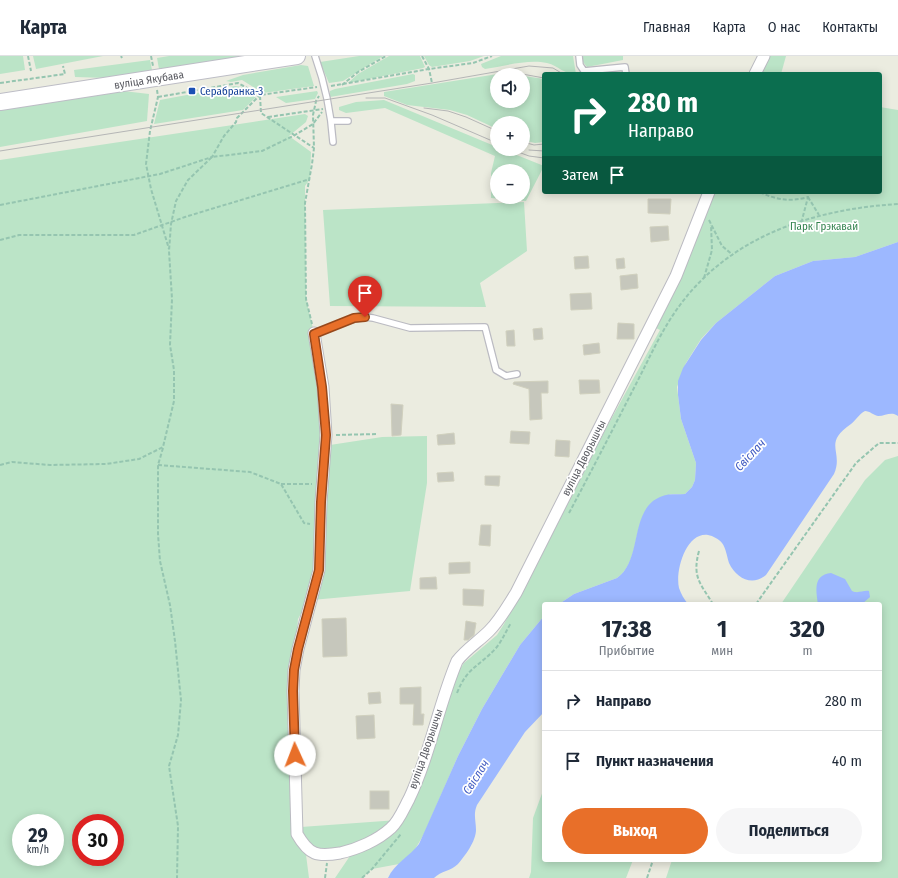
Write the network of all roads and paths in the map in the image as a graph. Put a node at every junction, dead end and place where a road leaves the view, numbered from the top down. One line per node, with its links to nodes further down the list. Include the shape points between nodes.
1 (28, 56): 11 (path)
2 (290, 56): 21 (main road, вуліца Якубава)
3 (315, 56): 19 (lane)
4 (386, 56): 18 (path)
5 (422, 56): 10 (path)
6 (492, 56): 10 (path, via 473,63)
7 (578, 56): 12 (lane, via 580,66)
8 (764, 56): 15 (street)
9 (63, 66): 16 (path, via 65,74)
10 (429, 69): 17 (path); 18 (path)
11 (30, 71)
12 (588, 72)
13 (598, 72): 14 (lane, via 625,67)
14 (626, 72)
15 (756, 72)
16 (0, 83)
17 (432, 83)
18 (340, 86): 19 (path)
19 (324, 88): 20 (path); 23 (path); 24 (path); 27 (lane)
20 (260, 95): 26 (path, via 261,113); 33 (path, via 237,118); 34 (path, via 238,83 158,97 150,131 146,164)
21 (0, 102)
22 (299, 109): 25 (path)
23 (324, 109): 24 (path); 29 (path)
24 (314, 110): 25 (path); 29 (path)
25 (299, 112): 26 (path)
26 (266, 117): 30 (path)
27 (332, 121): 28 (lane); 31 (lane)
28 (348, 121)
29 (313, 124): 30 (path); 32 (path)
30 (296, 135): 32 (path); 33 (path, via 262,151)
31 (334, 142)
32 (314, 148): 35 (path)
33 (212, 157): 34 (path); 44 (path, via 188,180 176,200)
34 (148, 176): 40 (path); 46 (path)
35 (310, 179): 44 (path); 51 (path, via 305,203 306,299)
36 (708, 194): 41 (street, вуліца Дворышчы)
37 (765, 194): 38 (path, via 787,200)
38 (808, 197): 42 (path); 43 (path)
39 (898, 204): 42 (path, via 854,208)
40 (0, 205)
41 (704, 206): 45 (path); 69 (street, вуліца Дворышчы, via 676,276 516,593 500,619 457,661 418,780 406,806 393,827 380,837 341,853)
42 (819, 215): 43 (path)
43 (802, 220): 49 (path, via 774,231)
44 (172, 221): 46 (path); 48 (path)
45 (710, 224): 49 (path, via 722,246); 50 (path, via 712,250)
46 (162, 225): 47 (path, via 134,235 19,235); 48 (path)
47 (0, 240)
48 (169, 251): 56 (path, via 172,300 170,345 174,370 174,401)
49 (733, 255): 50 (path)
50 (704, 278): 61 (path, via 681,304 659,336)
51 (314, 334): 52 (lane, via 354,318 365,317 410,328 485,327 496,370 506,376); 54 (street, вуліца Дворышчы)
52 (517, 374)
53 (378, 434): 54 (path)
54 (326, 435): 60 (street, вуліца Дворышчы)
55 (898, 443): 65 (path, via 879,443 856,463)
56 (163, 447): 57 (path, via 139,459 106,464 50,465 12,462); 58 (path)
57 (0, 465)
58 (158, 465): 59 (path, via 250,472); 71 (path, via 160,561 171,612 181,700 178,735 169,766 178,826)
59 (281, 484): 60 (path); 62 (path, via 304,523)
60 (322, 485): 62 (street, вуліца Дворышчы)
61 (567, 518)
62 (321, 526): 69 (street, вуліца Дворышчы, via 319,570 298,649 293,691 298,834 305,847 313,853)
63 (699, 551): 64 (path, via 695,565 697,578)
64 (712, 602)
65 (757, 602)
66 (511, 622): 67 (path, via 496,648 464,678)
67 (456, 698)
68 (405, 828): 73 (path)
69 (328, 854): 72 (path)
70 (652, 862): 74 (path)
71 (177, 878)
72 (325, 878)
73 (362, 878)
74 (647, 878)

